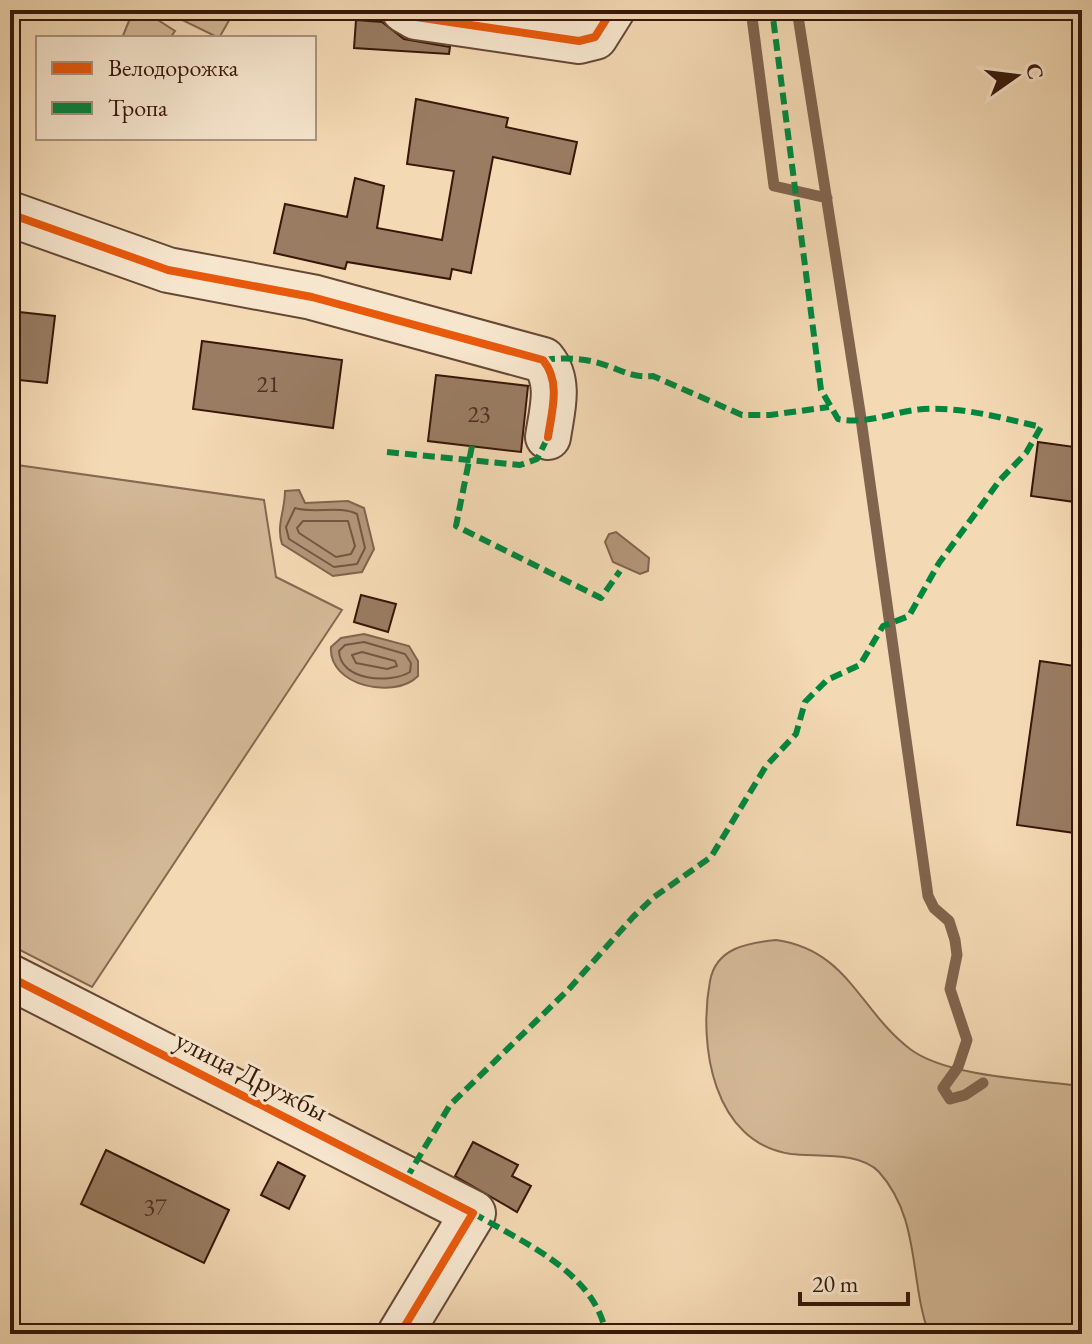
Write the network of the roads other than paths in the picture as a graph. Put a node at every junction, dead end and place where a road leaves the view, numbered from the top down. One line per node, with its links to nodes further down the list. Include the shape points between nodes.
1 (404, 10): 2 (street, via 416,17 579,41 595,37)
2 (612, 10)
3 (10, 214): 4 (street, via 168,270 312,297 543,360 555,387)
4 (548, 437)
5 (10, 977): 6 (street, улица Дружбы, via 473,1213)
6 (400, 1334)

